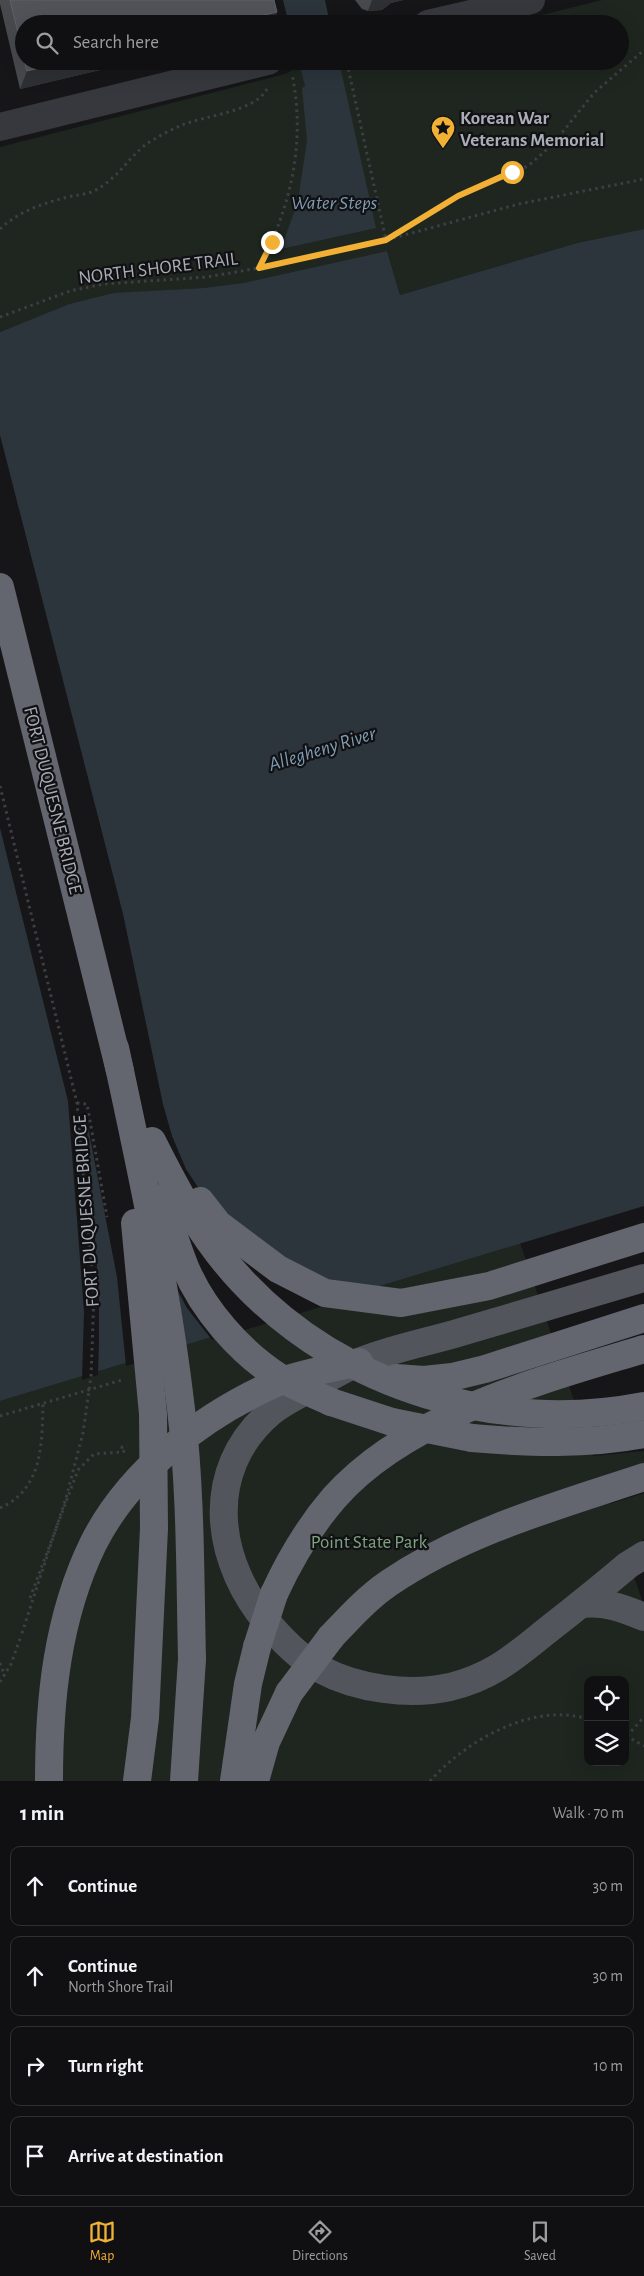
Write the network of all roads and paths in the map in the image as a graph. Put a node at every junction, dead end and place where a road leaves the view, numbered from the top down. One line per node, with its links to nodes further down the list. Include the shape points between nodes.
1 (531, 0): 2 (street)
2 (467, 15)
3 (644, 50): 4 (path)
4 (629, 63)
5 (349, 70): 12 (path)
6 (621, 70): 12 (path, via 594,93 552,145 528,166 458,196)
7 (269, 73): 9 (street); 11 (path, via 262,98 244,108 213,114 180,126 145,145 119,174 93,191 34,206)
8 (292, 75): 13 (path, via 298,112 294,174 275,235)
9 (0, 127)
10 (644, 179): 12 (path, NORTH SHORE TRAIL, via 519,204)
11 (0, 229)
12 (386, 240): 13 (path, NORTH SHORE TRAIL)
13 (259, 268): 14 (path, NORTH SHORE TRAIL, via 207,277 104,284 70,291)
14 (0, 317)
15 (0, 582): 18 (highway, FORT DUQUESNE BRIDGE)
16 (0, 587): 18 (highway, FORT DUQUESNE BRIDGE)
17 (0, 786): 37 (path, FORT DUQUESNE BRIDGE, bridge, via 77,1103 94,1294 91,1376 83,1433 66,1498)
18 (114, 1048): 19 (highway, bridge); 20 (highway, bridge, via 138,1136); 45 (highway, bridge, via 153,1414 154,1528 145,1718); 46 (highway, bridge, via 162,1279 181,1410 189,1501 192,1660)
19 (152, 1141): 21 (highway, bridge, via 218,1224 278,1269 325,1293 401,1303 490,1286); 26 (highway, bridge, via 186,1208 242,1281 290,1326 338,1357 388,1381 442,1400 486,1409 539,1415 580,1415)
20 (161, 1198): 23 (highway, bridge, via 222,1281 272,1326 297,1343 359,1370 396,1378 452,1377); 28 (highway, bridge, via 185,1267 217,1319 258,1361 280,1377 331,1402 392,1422 472,1438 571,1442)
21 (644, 1237)
22 (644, 1278): 25 (main road)
23 (644, 1318)
24 (644, 1349): 47 (highway, bridge, via 562,1374 451,1416 407,1439 364,1469 334,1498 289,1560 274,1594 248,1684)
25 (359, 1362): 34 (main road, via 274,1409 240,1445 226,1480 224,1525 229,1554 249,1599 279,1637 319,1669 339,1678 392,1689 423,1690 448,1687 504,1666); 44 (highway, via 276,1383 212,1417 142,1477 111,1515 93,1544 63,1630 51,1708)
26 (644, 1406)
27 (0, 1416): 31 (path, via 43,1404 39,1465 19,1494)
28 (644, 1434)
29 (122, 1452): 33 (path, via 94,1454 78,1470)
30 (644, 1477): 48 (highway, bridge, via 520,1518 454,1546 388,1584 330,1637 289,1693 266,1742)
31 (0, 1508)
32 (644, 1555): 34 (main road)
33 (30, 1598)
34 (580, 1604): 35 (main road, via 613,1605)
35 (644, 1617)
36 (0, 1663): 37 (path)
37 (5, 1676): 38 (path, FORT DUQUESNE BRIDGE)
38 (0, 1682)
39 (644, 1717): 41 (path)
40 (584, 1718): 49 (path, via 558,1714 528,1718 499,1730 463,1752)
41 (629, 1733)
42 (629, 1738): 43 (path)
43 (644, 1746)
44 (49, 1781)
45 (137, 1781)
46 (184, 1781)
47 (234, 1781)
48 (255, 1781)
49 (430, 1781)

